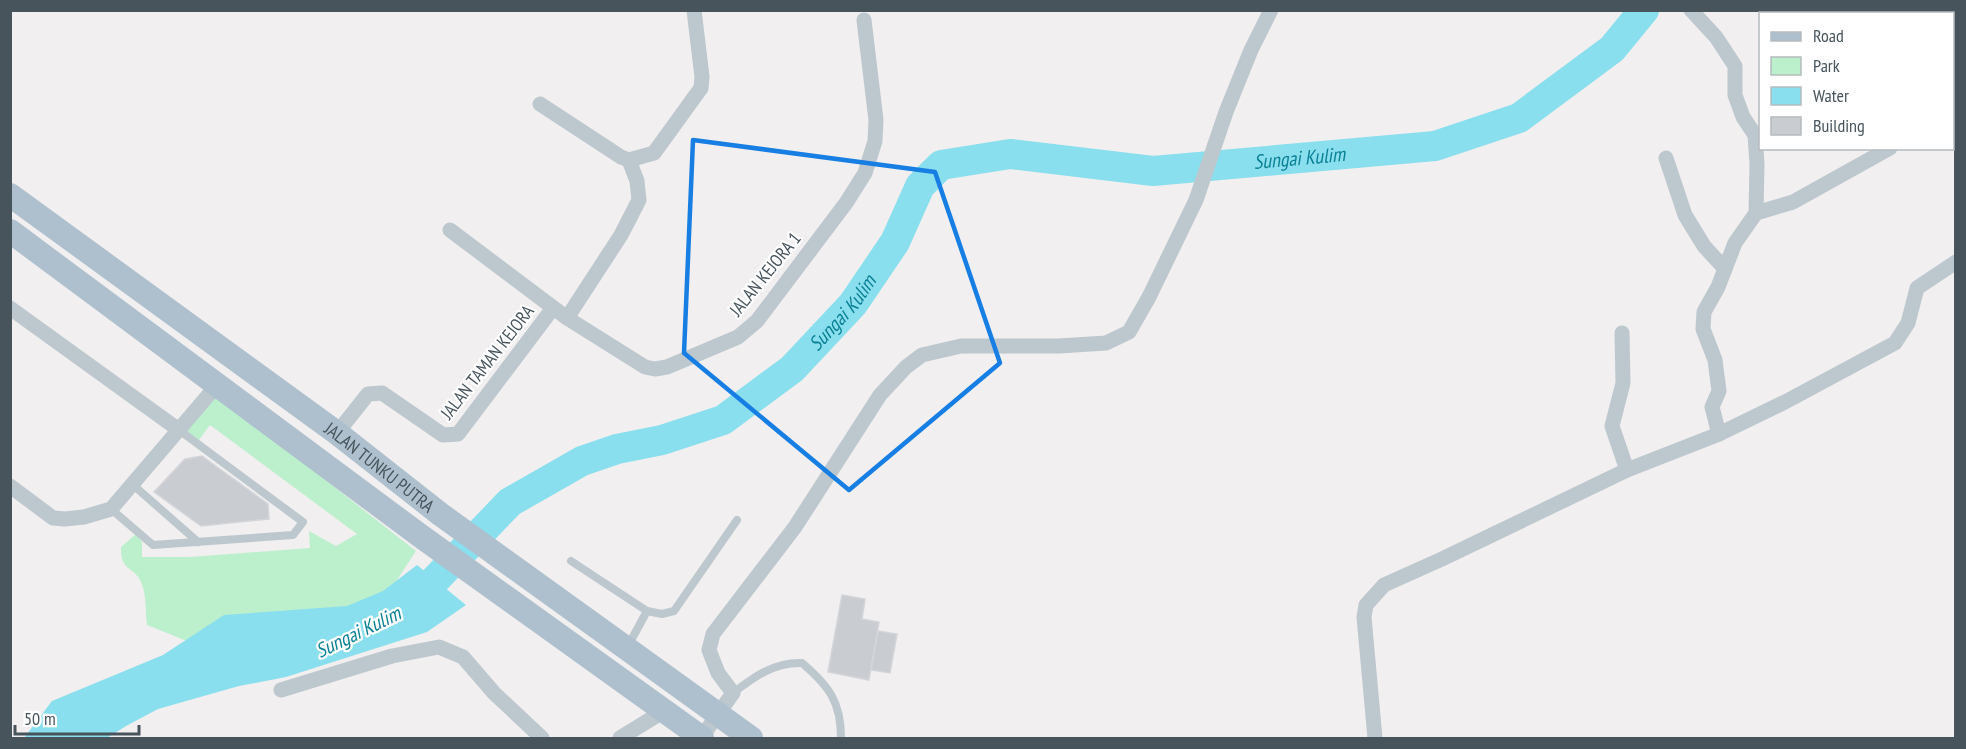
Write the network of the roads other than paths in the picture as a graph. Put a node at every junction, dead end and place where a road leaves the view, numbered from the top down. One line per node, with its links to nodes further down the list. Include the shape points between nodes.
1 (694, 10): 8 (street, via 702,77 700,92 654,153)
2 (1271, 10): 36 (street, via 1226,112 1196,200 1129,332 1106,343 961,346 922,355 906,367 880,394 795,527 713,634 709,650 718,673)
3 (1690, 10): 10 (street, via 1716,37 1735,66 1735,95 1755,135)
4 (864, 20): 17 (street, JALAN KEJORA 1, via 876,120 871,158 846,202 757,321 738,337 654,369 631,359)
5 (540, 104): 8 (street)
6 (1886, 150): 10 (street, via 1793,202)
7 (1666, 158): 14 (street, via 1685,215 1704,246)
8 (629, 160): 17 (street, via 639,200)
9 (10, 195): 19 (main road, JALAN TUNKU PUTRA)
10 (1755, 213): 14 (street, via 1735,243)
11 (450, 230): 15 (street, JALAN KEJORA 1)
12 (10, 231): 21 (main road, JALAN TUNKU PUTRA)
13 (1956, 262): 25 (street, via 1917,288 1908,323 1895,343)
14 (1725, 269): 25 (street, via 1704,312 1703,329 1715,360 1719,391 1712,407)
15 (553, 308): 17 (street, JALAN KEJORA 1); 24 (street, JALAN TAMAN KEJORA, via 458,434 443,435 382,393 373,392)
16 (10, 309): 23 (street)
17 (567, 318)
18 (1622, 333): 26 (street, via 1623,383 1612,426)
19 (208, 337): 20 (main road, JALAN TUNKU PUTRA); 21 (main road, via 221,371)
20 (260, 376): 22 (main road, via 250,393); 24 (main road, JALAN TUNKU PUTRA)
21 (217, 385): 22 (main road, JALAN TUNKU PUTRA); 23 (street)
22 (257, 415): 37 (main road, JALAN TUNKU PUTRA)
23 (179, 430): 27 (street); 31 (lane, via 303,522 293,535)
24 (337, 433): 34 (main road, JALAN TUNKU PUTRA, via 440,514)
25 (1719, 434): 26 (street)
26 (1627, 470): 44 (street, via 1384,585 1366,605 1364,617)
27 (132, 484): 29 (street); 31 (lane)
28 (10, 486): 29 (street, via 53,518 76,518)
29 (111, 509): 31 (lane, via 153,545)
30 (738, 520): 33 (lane, via 674,611)
31 (198, 542)
32 (571, 561): 33 (lane)
33 (647, 611): 34 (lane)
34 (626, 648): 38 (main road, JALAN TUNKU PUTRA)
35 (281, 690): 39 (street, via 392,656 439,647 463,657)
36 (733, 693): 38 (street); 43 (lane, via 754,676 777,666 802,663 837,703)
37 (664, 711): 40 (street); 41 (main road, JALAN TUNKU PUTRA)
38 (718, 715): 41 (street); 42 (main road, JALAN TUNKU PUTRA)
39 (542, 738)
40 (620, 738)
41 (702, 738)
42 (751, 738)
43 (841, 738)
44 (1375, 738)

